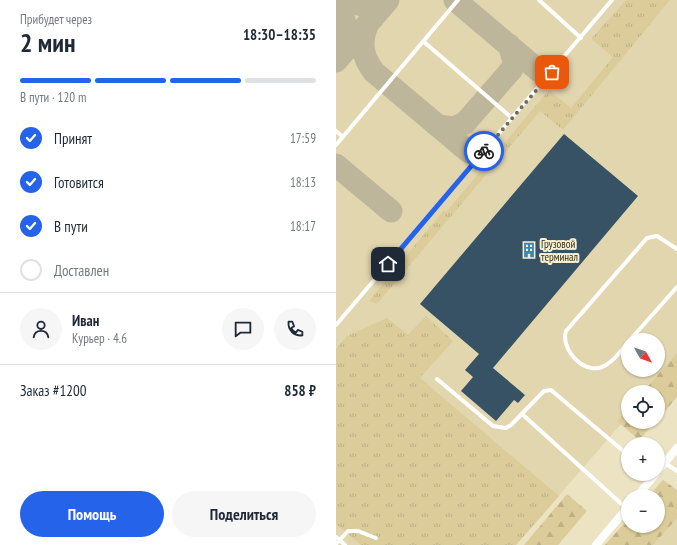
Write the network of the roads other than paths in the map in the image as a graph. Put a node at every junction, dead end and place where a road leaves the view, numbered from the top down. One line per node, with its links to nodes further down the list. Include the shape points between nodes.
1 (458, 0): 5 (lane)
2 (539, 0): 4 (lane)
3 (612, 0): 4 (lane)
4 (581, 38): 6 (lane)
5 (423, 40): 6 (lane); 8 (lane)
6 (512, 118): 12 (lane)
7 (336, 132): 8 (lane)
8 (342, 137): 9 (lane)
9 (336, 145)
10 (677, 249): 14 (lane, via 657,236 647,238 566,330 565,344 570,354 585,366 606,366)
11 (677, 287): 13 (lane)
12 (336, 325)
13 (636, 333)
14 (621, 350)
15 (437, 379): 16 (lane, via 494,426 506,428)
16 (522, 414): 18 (lane, via 544,391 551,390); 21 (lane)
17 (677, 448): 19 (street)
18 (621, 449)
19 (665, 463): 20 (lane)
20 (677, 472)
21 (621, 503)
22 (621, 515): 27 (street)
23 (376, 538): 24 (lane, via 358,531 348,531)
24 (338, 539): 25 (lane); 26 (lane)
25 (336, 544)
26 (345, 545)
27 (596, 545)

